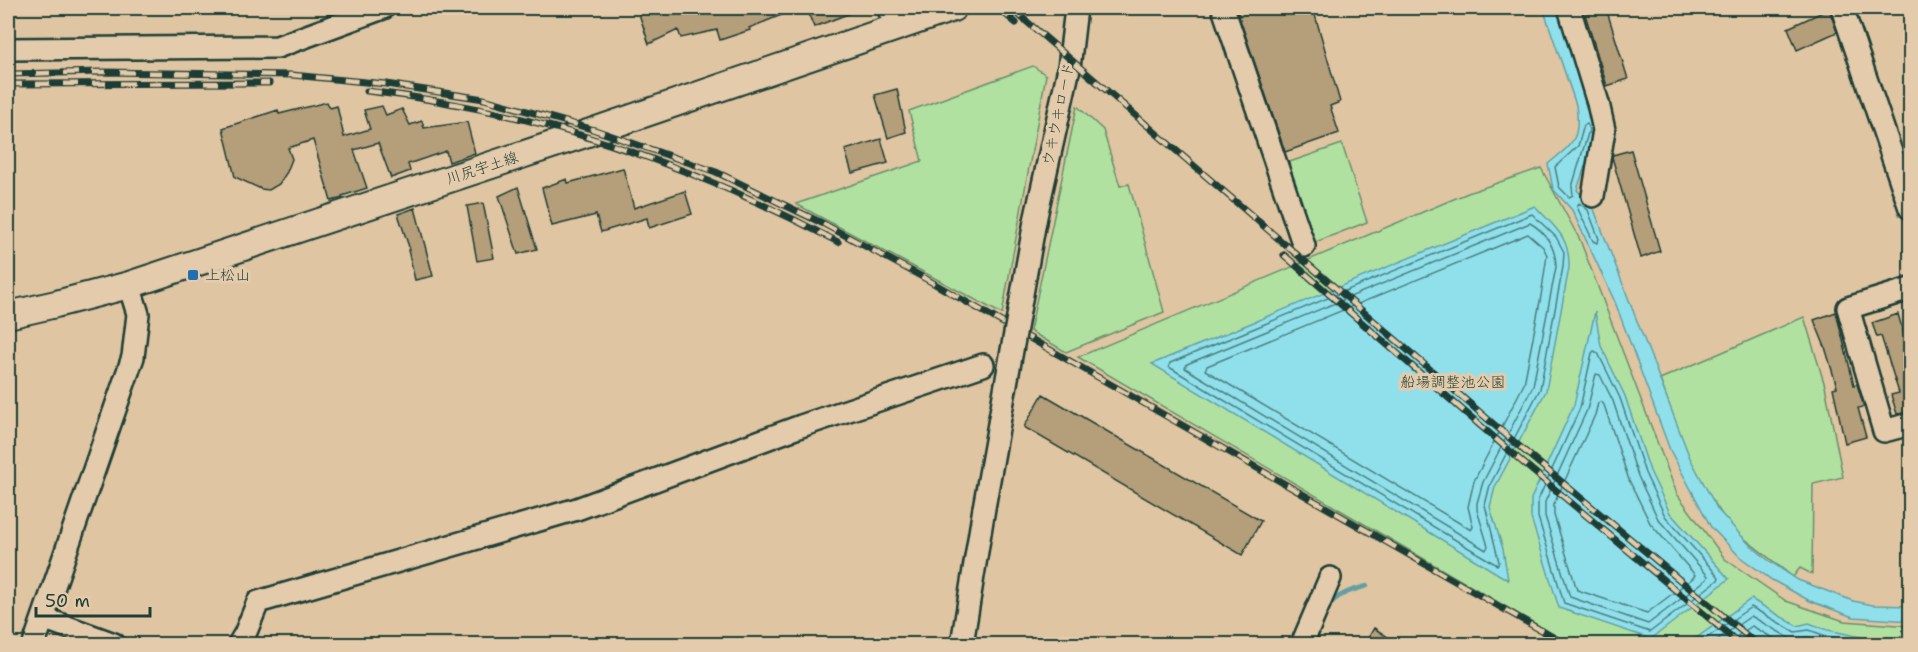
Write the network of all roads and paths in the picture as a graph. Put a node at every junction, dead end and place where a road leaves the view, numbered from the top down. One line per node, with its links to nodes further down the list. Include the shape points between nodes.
1 (953, 8): 7 (main road, 川尻宇土線)
2 (1076, 8): 22 (street, ウキウキロード, bridge, via 1069,68 1035,220)
3 (1223, 8): 11 (street)
4 (1569, 8): 9 (street, via 1604,130)
5 (1842, 8): 10 (street)
6 (371, 9): 8 (street, via 277,47)
7 (893, 17): 12 (main road, 川尻宇土線, via 560,143)
8 (8, 49)
9 (1593, 196)
10 (1911, 208)
11 (1304, 246)
12 (129, 285): 14 (main road, 川尻宇土線); 18 (street, via 138,314 133,357)
13 (1911, 290): 16 (street, via 1848,308 1884,431)
14 (8, 315)
15 (983, 365): 21 (street, via 834,414 577,509 258,602)
16 (1911, 424)
17 (1330, 578): 23 (street)
18 (43, 618): 19 (street); 20 (street)
19 (34, 645)
20 (114, 645)
21 (239, 645)
22 (962, 645)
23 (1302, 645)

